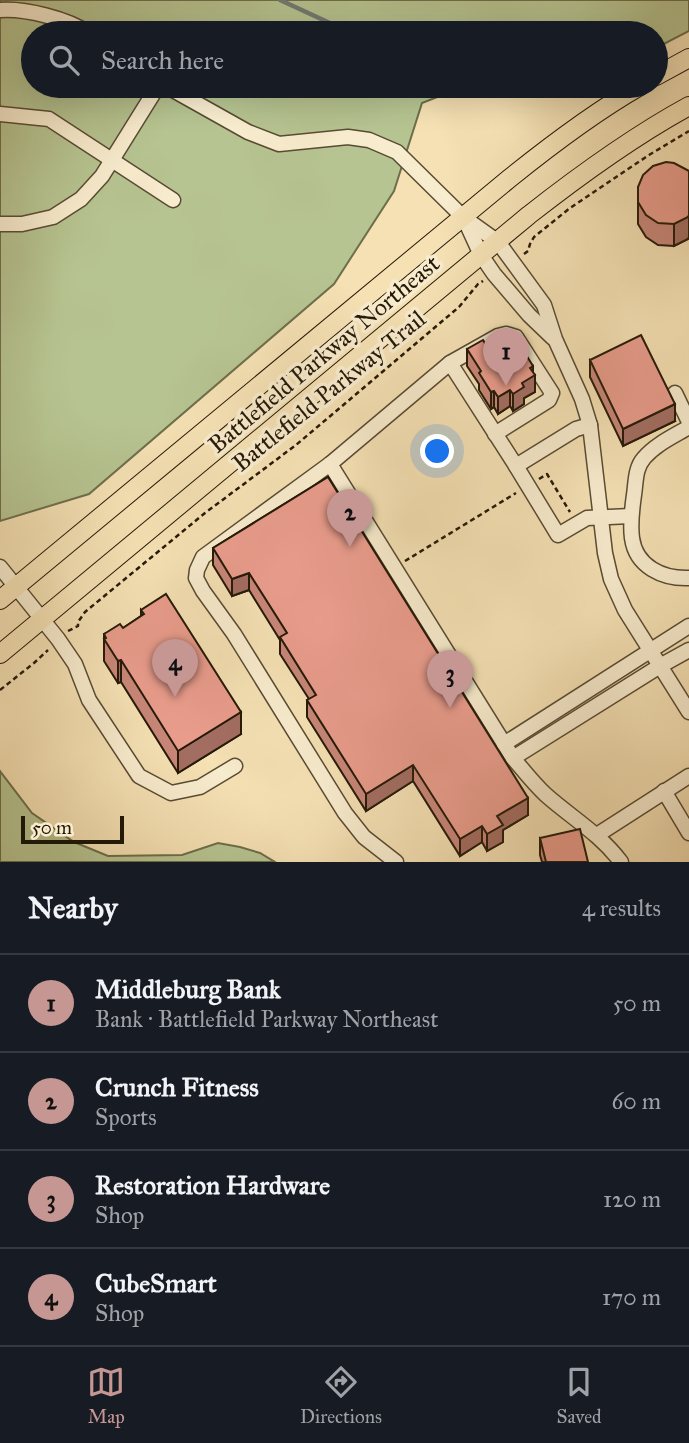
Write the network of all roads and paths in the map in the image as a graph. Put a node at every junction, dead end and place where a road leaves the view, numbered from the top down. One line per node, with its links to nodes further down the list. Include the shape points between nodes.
1 (0, 10): 2 (street)
2 (60, 21)
3 (689, 58): 4 (main road)
4 (668, 69)
5 (150, 98): 11 (street)
6 (187, 98): 13 (street, via 279,144 348,137 397,152)
7 (620, 98): 13 (main road, Battlefield Parkway Northeast, via 552,144)
8 (689, 106): 15 (main road, Battlefield Parkway Northeast, via 603,159)
9 (0, 114): 11 (street, via 49,119)
10 (689, 131): 17 (path, via 570,208 534,237 528,251)
11 (112, 159): 12 (street); 14 (street, via 81,199 52,217)
12 (173, 200)
13 (463, 217): 15 (street); 16 (street); 34 (main road, Battlefield Parkway Northeast)
14 (0, 224)
15 (498, 242): 16 (main road, Battlefield Parkway Northeast); 17 (street)
16 (481, 256): 18 (street); 36 (main road, Battlefield Parkway Northeast)
17 (513, 262): 19 (street, via 544,305)
18 (494, 274): 19 (street); 38 (path, Battlefield Parkway Trail, via 355,396 205,513)
19 (555, 340): 22 (street)
20 (450, 363): 24 (street); 24 (street, via 506,334 516,337 552,393 549,400); 25 (street)
21 (675, 393): 23 (street)
22 (590, 425): 26 (street); 30 (street)
23 (689, 425): 29 (street, via 643,459 637,470)
24 (495, 434): 26 (street)
25 (330, 464): 32 (street); 52 (street, via 203,557 196,578 345,813 364,838)
26 (516, 466): 27 (street)
27 (528, 485): 28 (path, via 547,474); 30 (street, via 558,535 587,518); 32 (path)
28 (571, 514)
29 (631, 516): 30 (street); 33 (street, via 632,540 644,563 665,576)
30 (600, 517): 40 (street, via 616,592)
31 (0, 567): 34 (street)
32 (394, 568): 45 (street)
33 (689, 578)
34 (16, 587): 35 (main road, Battlefield Parkway Northeast); 36 (street)
35 (0, 600)
36 (41, 620): 38 (street); 41 (main road, Battlefield Parkway Northeast)
37 (689, 626): 40 (street)
38 (58, 639): 43 (path, Battlefield Parkway Trail); 47 (street, via 75,664 89,700 139,776 171,793 200,787)
39 (689, 650): 42 (street)
40 (651, 651): 42 (street); 45 (street)
41 (0, 654)
42 (660, 666): 44 (street); 46 (street)
43 (0, 690)
44 (689, 712)
45 (504, 744): 46 (street)
46 (513, 758): 51 (street, via 547,796)
47 (235, 766)
48 (689, 776): 49 (street)
49 (664, 792): 50 (street); 51 (street)
50 (689, 833)
51 (597, 835): 53 (street)
52 (396, 862)
53 (621, 862)

